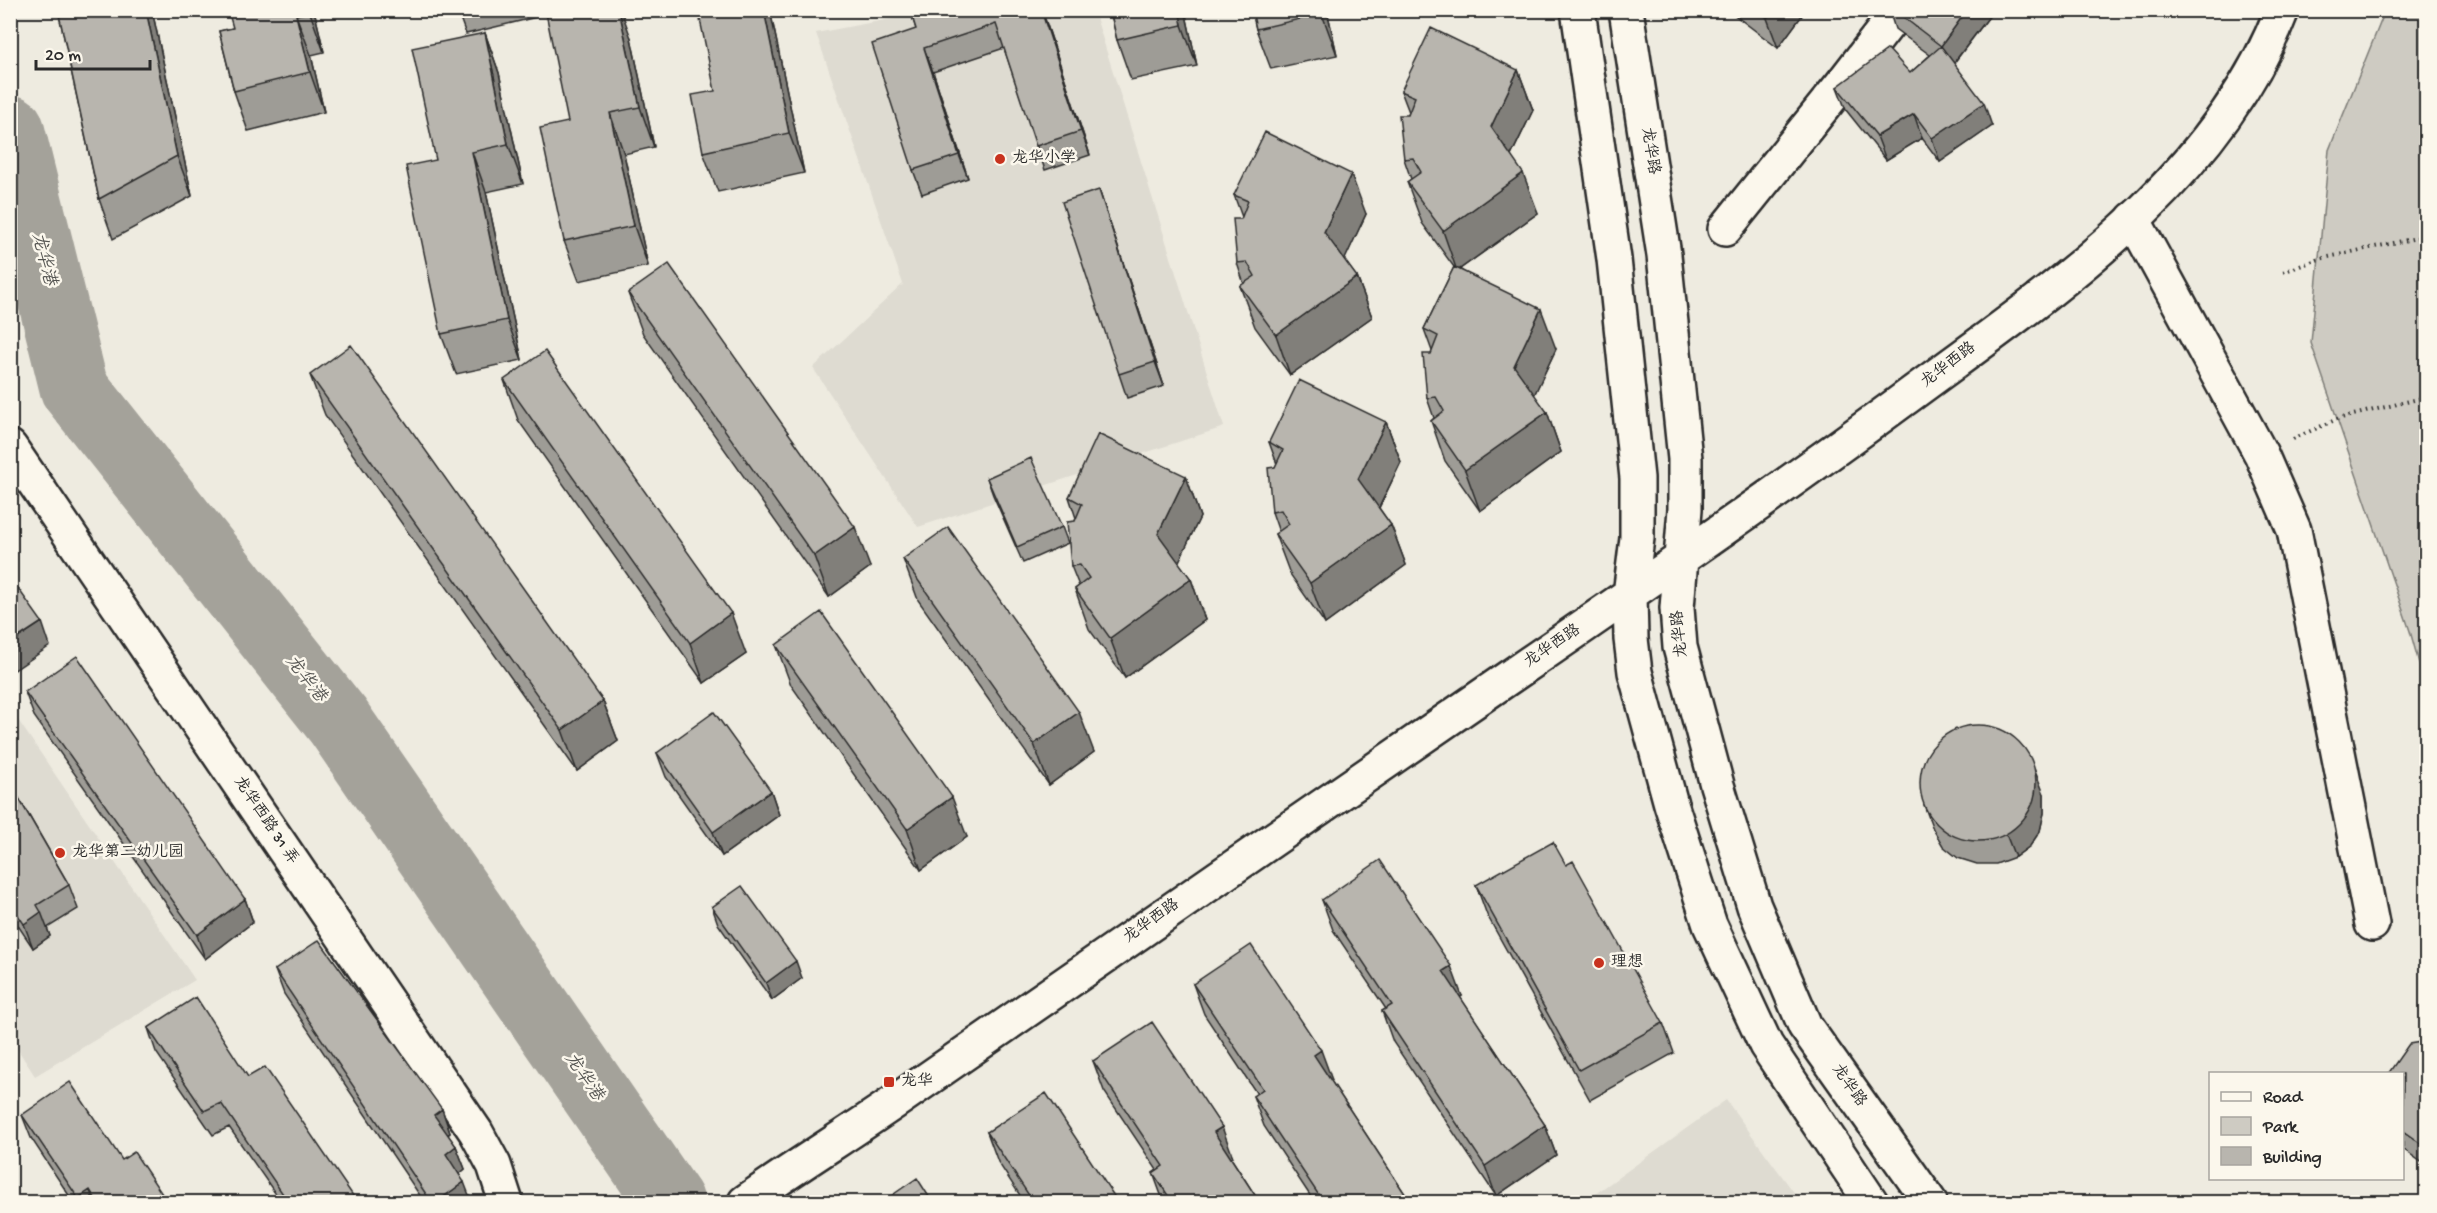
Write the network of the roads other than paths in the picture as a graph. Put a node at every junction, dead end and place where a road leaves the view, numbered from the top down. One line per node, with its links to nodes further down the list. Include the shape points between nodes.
1 (1578, 10): 9 (street, via 1614,259 1637,478 1637,538)
2 (1626, 10): 8 (street, 龙华路, via 1664,255 1676,364 1685,459)
3 (1899, 10): 6 (street)
4 (2282, 10): 5 (street, 龙华西路, via 2265,52 2243,89 2197,152)
5 (2133, 219): 8 (street, 龙华西路, via 2056,286); 10 (street, via 2262,454 2295,530)
6 (1725, 229)
7 (10, 447): 12 (street, 龙华西路 31 弄, via 476,1131 494,1165)
8 (1680, 561): 9 (street, 龙华西路); 14 (street, 龙华路, via 1680,647 1754,906 1805,1026)
9 (1630, 595): 11 (street, 龙华西路); 13 (street, via 1635,672 1671,804 1710,925 1766,1045)
10 (2372, 924)
11 (752, 1197)
12 (506, 1203)
13 (1871, 1203)
14 (1930, 1203)

